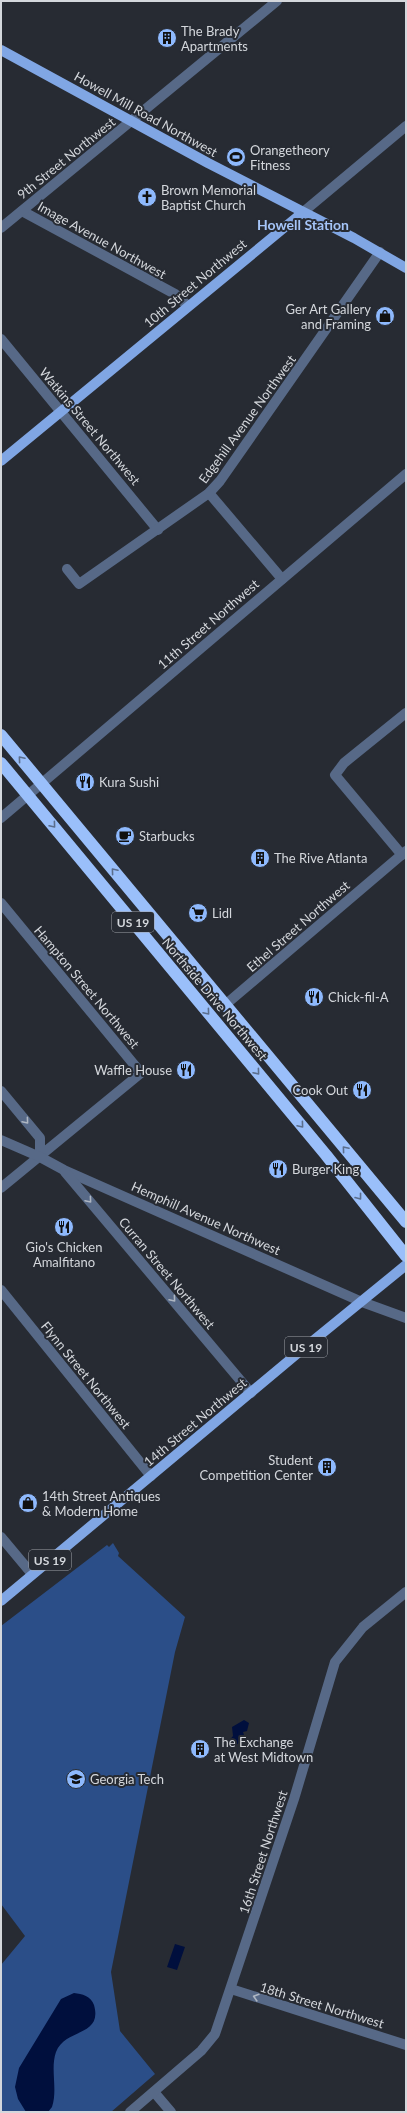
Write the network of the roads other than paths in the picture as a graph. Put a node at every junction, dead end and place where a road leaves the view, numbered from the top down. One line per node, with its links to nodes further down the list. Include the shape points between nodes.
1 (277, 1): 3 (street, 9th Street Northwest)
2 (1, 50): 3 (main road, Howell Mill Road Northwest)
3 (131, 122): 5 (street, 9th Street Northwest); 6 (main road, Howell Mill Road Northwest)
4 (406, 126): 6 (street, 10th Street Northwest)
5 (22, 211): 7 (street, 9th Street Northwest); 10 (street, Image Avenue Northwest, via 175,294)
6 (302, 213): 8 (main road, Howell Mill Road Northwest); 10 (main road, 10th Street Northwest)
7 (1, 228)
8 (380, 252): 9 (main road, Howell Mill Road Northwest); 15 (street, Edgehill Avenue Northwest, via 220,481)
9 (406, 268)
10 (188, 306): 12 (main road, 10th Street Northwest)
11 (1, 339): 12 (street, Watkins Street Northwest)
12 (61, 411): 13 (main road, 10th Street Northwest); 16 (street, Watkins Street Northwest)
13 (1, 461)
14 (406, 474): 18 (street, 11th Street Northwest)
15 (209, 493): 16 (street, Edgehill Avenue Northwest); 18 (street)
16 (158, 530): 17 (street, Edgehill Avenue Northwest, via 79,584)
17 (67, 569)
18 (282, 579): 22 (street, 11th Street Northwest)
19 (406, 713): 25 (street, via 344,763 335,775)
20 (1, 735): 22 (highway, Northside Drive Northwest / US 19, one-way to 20)
21 (1, 763): 23 (highway, Northside Drive Northwest / US 19)
22 (42, 784): 23 (street, 11th Street Northwest); 28 (highway, Northside Drive Northwest / US 19, one-way to 22)
23 (28, 795): 24 (street, 11th Street Northwest); 27 (highway, Northside Drive Northwest / US 19, one-way to 27)
24 (1, 818)
25 (404, 853): 28 (street, Ethel Street Northwest)
26 (1, 903): 31 (street, Hampton Street Northwest, via 141,1073)
27 (141, 932): 28 (highway, via 166,949 204,996); 35 (highway, Northside Drive Northwest / US 19, one-way to 35, via 326,1155)
28 (225, 1006): 34 (highway, Northside Drive Northwest / US 19, one-way to 28)
29 (1, 1091): 31 (street, one-way to 31, via 40,1138)
30 (1, 1140): 31 (street, Hemphill Avenue Northwest)
31 (40, 1156): 32 (street, Hemphill Avenue Northwest); 33 (street)
32 (64, 1170): 38 (street, Hemphill Avenue Northwest); 40 (street, Curran Street Northwest, one-way to 40)
33 (1, 1188)
34 (406, 1222)
35 (406, 1256)
36 (406, 1265): 38 (main road, 14th Street Northwest / US 19)
37 (1, 1290): 41 (street, Flynn Street Northwest)
38 (362, 1302): 39 (street, Hemphill Avenue Northwest); 40 (main road, 14th Street Northwest / US 19)
39 (404, 1319)
40 (251, 1393): 41 (main road, 14th Street Northwest / US 19)
41 (151, 1476): 43 (main road, 14th Street Northwest / US 19)
42 (1, 1537): 43 (street)
43 (32, 1574): 45 (main road, 14th Street Northwest / US 19)
44 (406, 1592): 46 (street, 16th Street Northwest, via 363,1627 335,1662 294,1799)
45 (1, 1601)
46 (231, 1989): 47 (street, 18th Street Northwest, one-way to 46); 48 (street, 16th Street Northwest, via 214,2034 201,2051)
47 (406, 2045)
48 (154, 2092): 49 (street, 16th Street Northwest); 50 (street)
49 (130, 2112)
50 (171, 2112)

